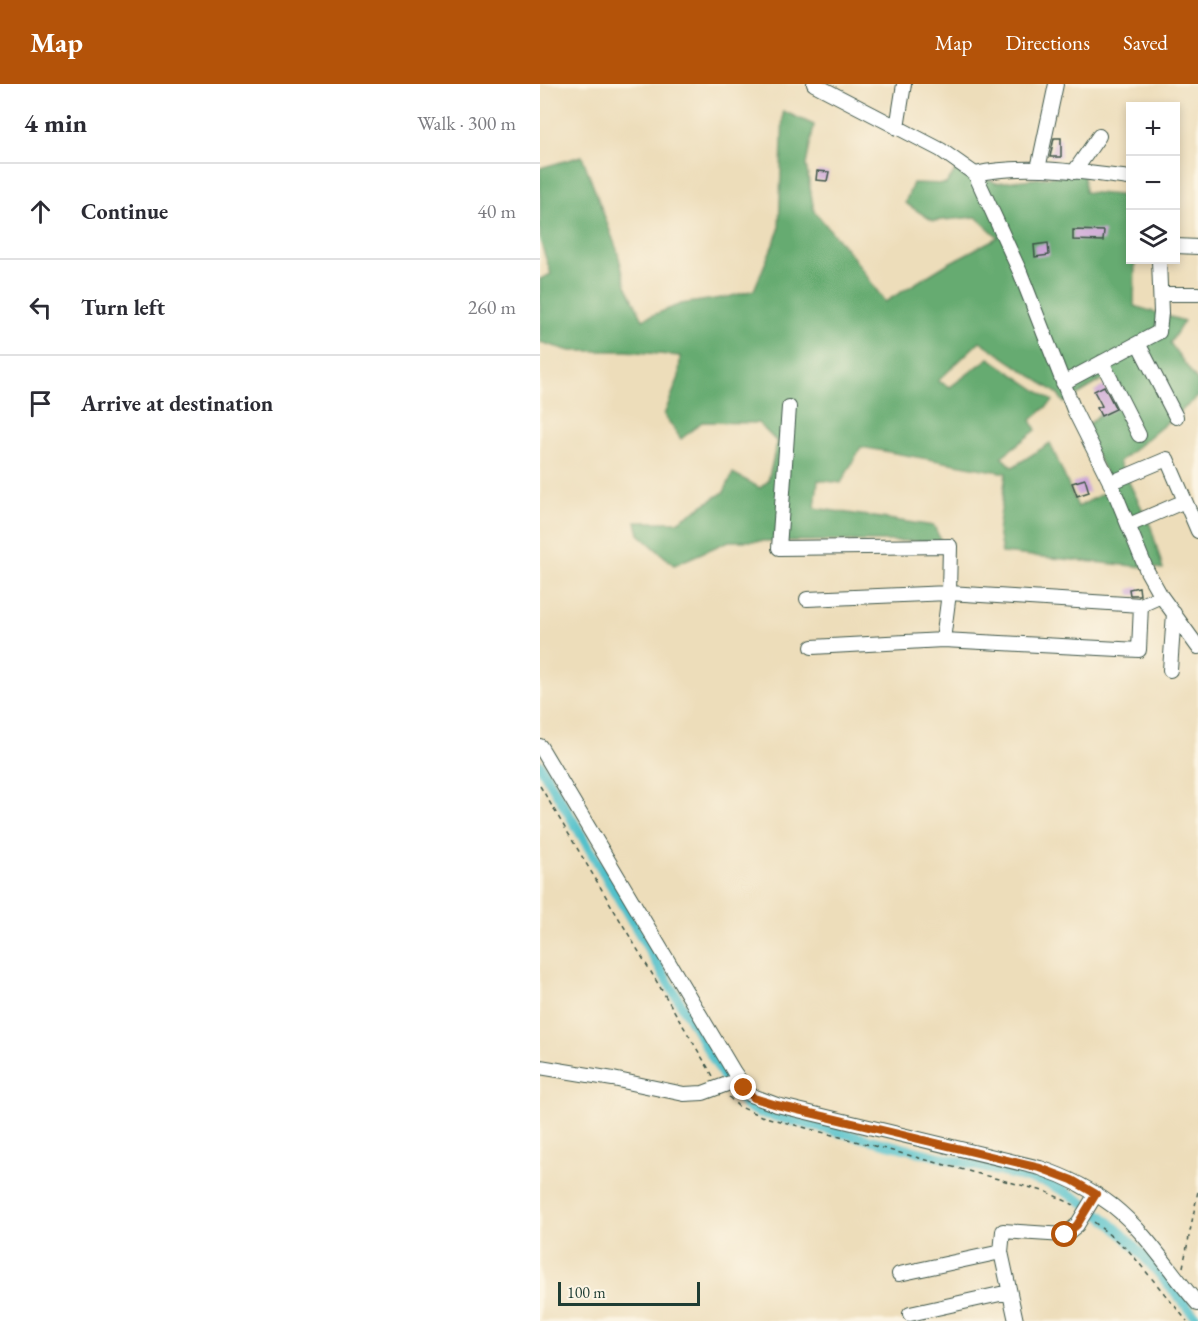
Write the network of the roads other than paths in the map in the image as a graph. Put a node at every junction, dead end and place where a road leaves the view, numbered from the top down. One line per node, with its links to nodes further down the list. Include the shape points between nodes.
1 (814, 84): 4 (street)
2 (904, 84): 4 (street)
3 (1056, 84): 6 (street)
4 (897, 128): 8 (street, via 941,150)
5 (1099, 136): 7 (street)
6 (1038, 169): 7 (street); 8 (street, via 1003,168)
7 (1074, 172): 9 (street)
8 (975, 174): 17 (street, via 1020,272)
9 (1126, 177)
10 (1180, 246): 11 (street)
11 (1198, 247)
12 (1159, 264): 13 (street)
13 (1161, 294): 14 (street); 15 (street, via 1159,332)
14 (1198, 294)
15 (1138, 343): 16 (street); 19 (street)
16 (1102, 362): 17 (street); 20 (street)
17 (1063, 383): 21 (street)
18 (789, 406): 25 (street, via 779,548 950,546)
19 (1176, 417)
20 (1139, 435)
21 (1110, 483): 22 (street, via 1167,459); 23 (street)
22 (1185, 501): 23 (street); 24 (street)
23 (1129, 525): 26 (street)
24 (1198, 531)
25 (949, 593): 27 (street); 28 (street); 30 (street)
26 (1161, 596): 28 (street); 29 (street)
27 (807, 599)
28 (1141, 605): 30 (street, via 1139,650)
29 (1174, 614): 32 (street); 33 (street)
30 (943, 640): 31 (street)
31 (812, 646)
32 (1198, 647)
33 (1170, 670)
34 (540, 746): 36 (street)
35 (540, 1067): 36 (street, via 684,1094 700,1094)
36 (728, 1084): 37 (street, via 759,1100 1040,1168 1072,1180)
37 (1090, 1204): 38 (street, via 1077,1225 1065,1235 1003,1231); 41 (street, via 1113,1206)
38 (1001, 1252): 39 (street); 40 (street)
39 (899, 1274)
40 (1009, 1292): 42 (street); 43 (street)
41 (1198, 1304)
42 (910, 1314)
43 (1016, 1321)

